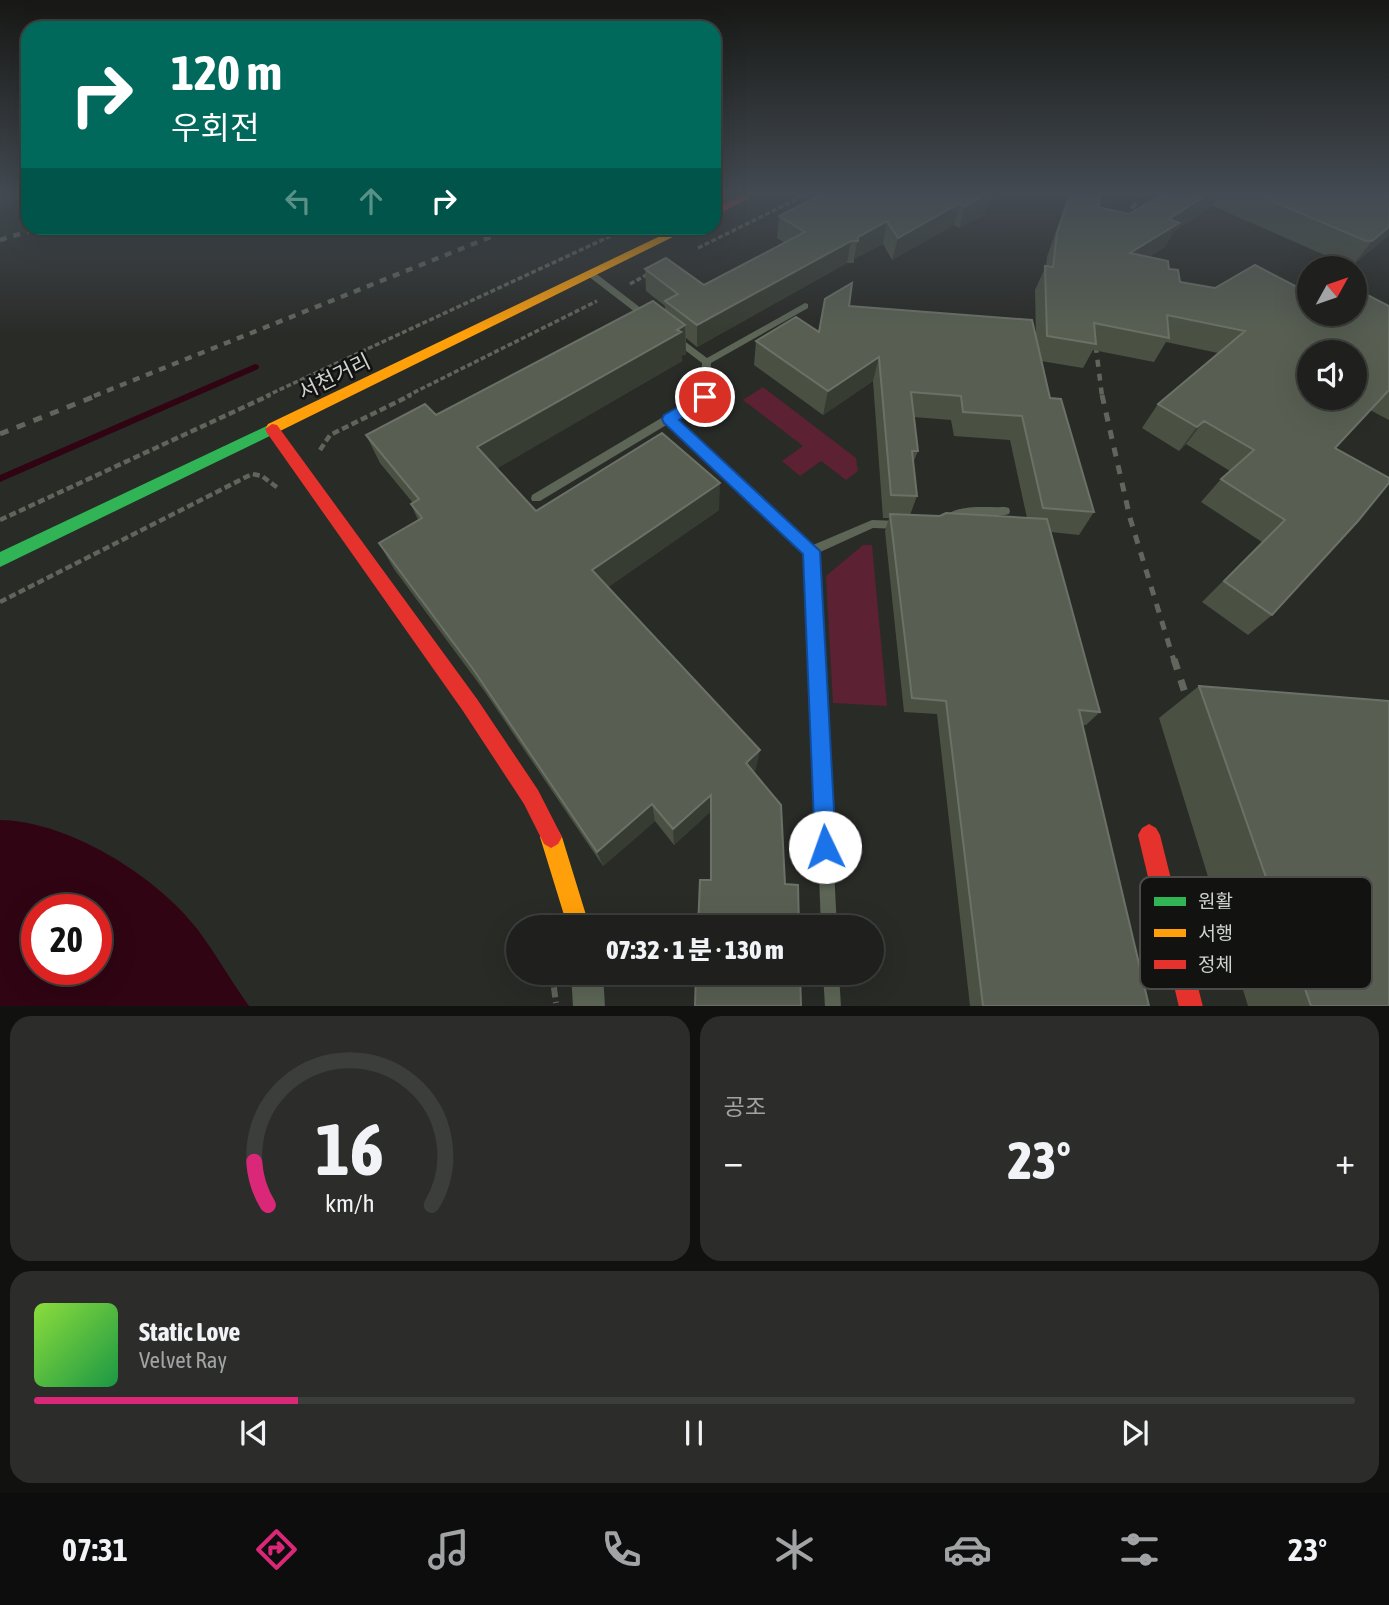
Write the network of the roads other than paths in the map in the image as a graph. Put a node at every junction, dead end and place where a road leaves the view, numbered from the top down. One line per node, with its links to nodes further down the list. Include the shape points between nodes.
1 (661, 240): 2 (main road, 서천거리)
2 (591, 274): 4 (lane); 10 (main road, 서천거리)
3 (805, 306): 8 (lane)
4 (643, 314): 5 (lane); 6 (lane)
5 (630, 320)
6 (653, 322)
7 (664, 330): 8 (lane)
8 (707, 362): 9 (lane, via 705,397)
9 (669, 419): 11 (lane); 15 (lane)
10 (272, 429): 16 (main road, 서천거리); 19 (main road, via 531,797 554,843)
11 (536, 498)
12 (1005, 511): 14 (lane, via 959,513)
13 (908, 526): 15 (lane, via 872,524)
14 (933, 526)
15 (812, 551): 20 (lane)
16 (0, 560)
17 (1149, 835): 18 (main road)
18 (1159, 877)
19 (575, 915)
20 (828, 915)
21 (588, 985): 24 (street)
22 (832, 985): 25 (lane)
23 (1187, 989): 26 (main road)
24 (589, 1006)
25 (833, 1006)
26 (1191, 1006)

